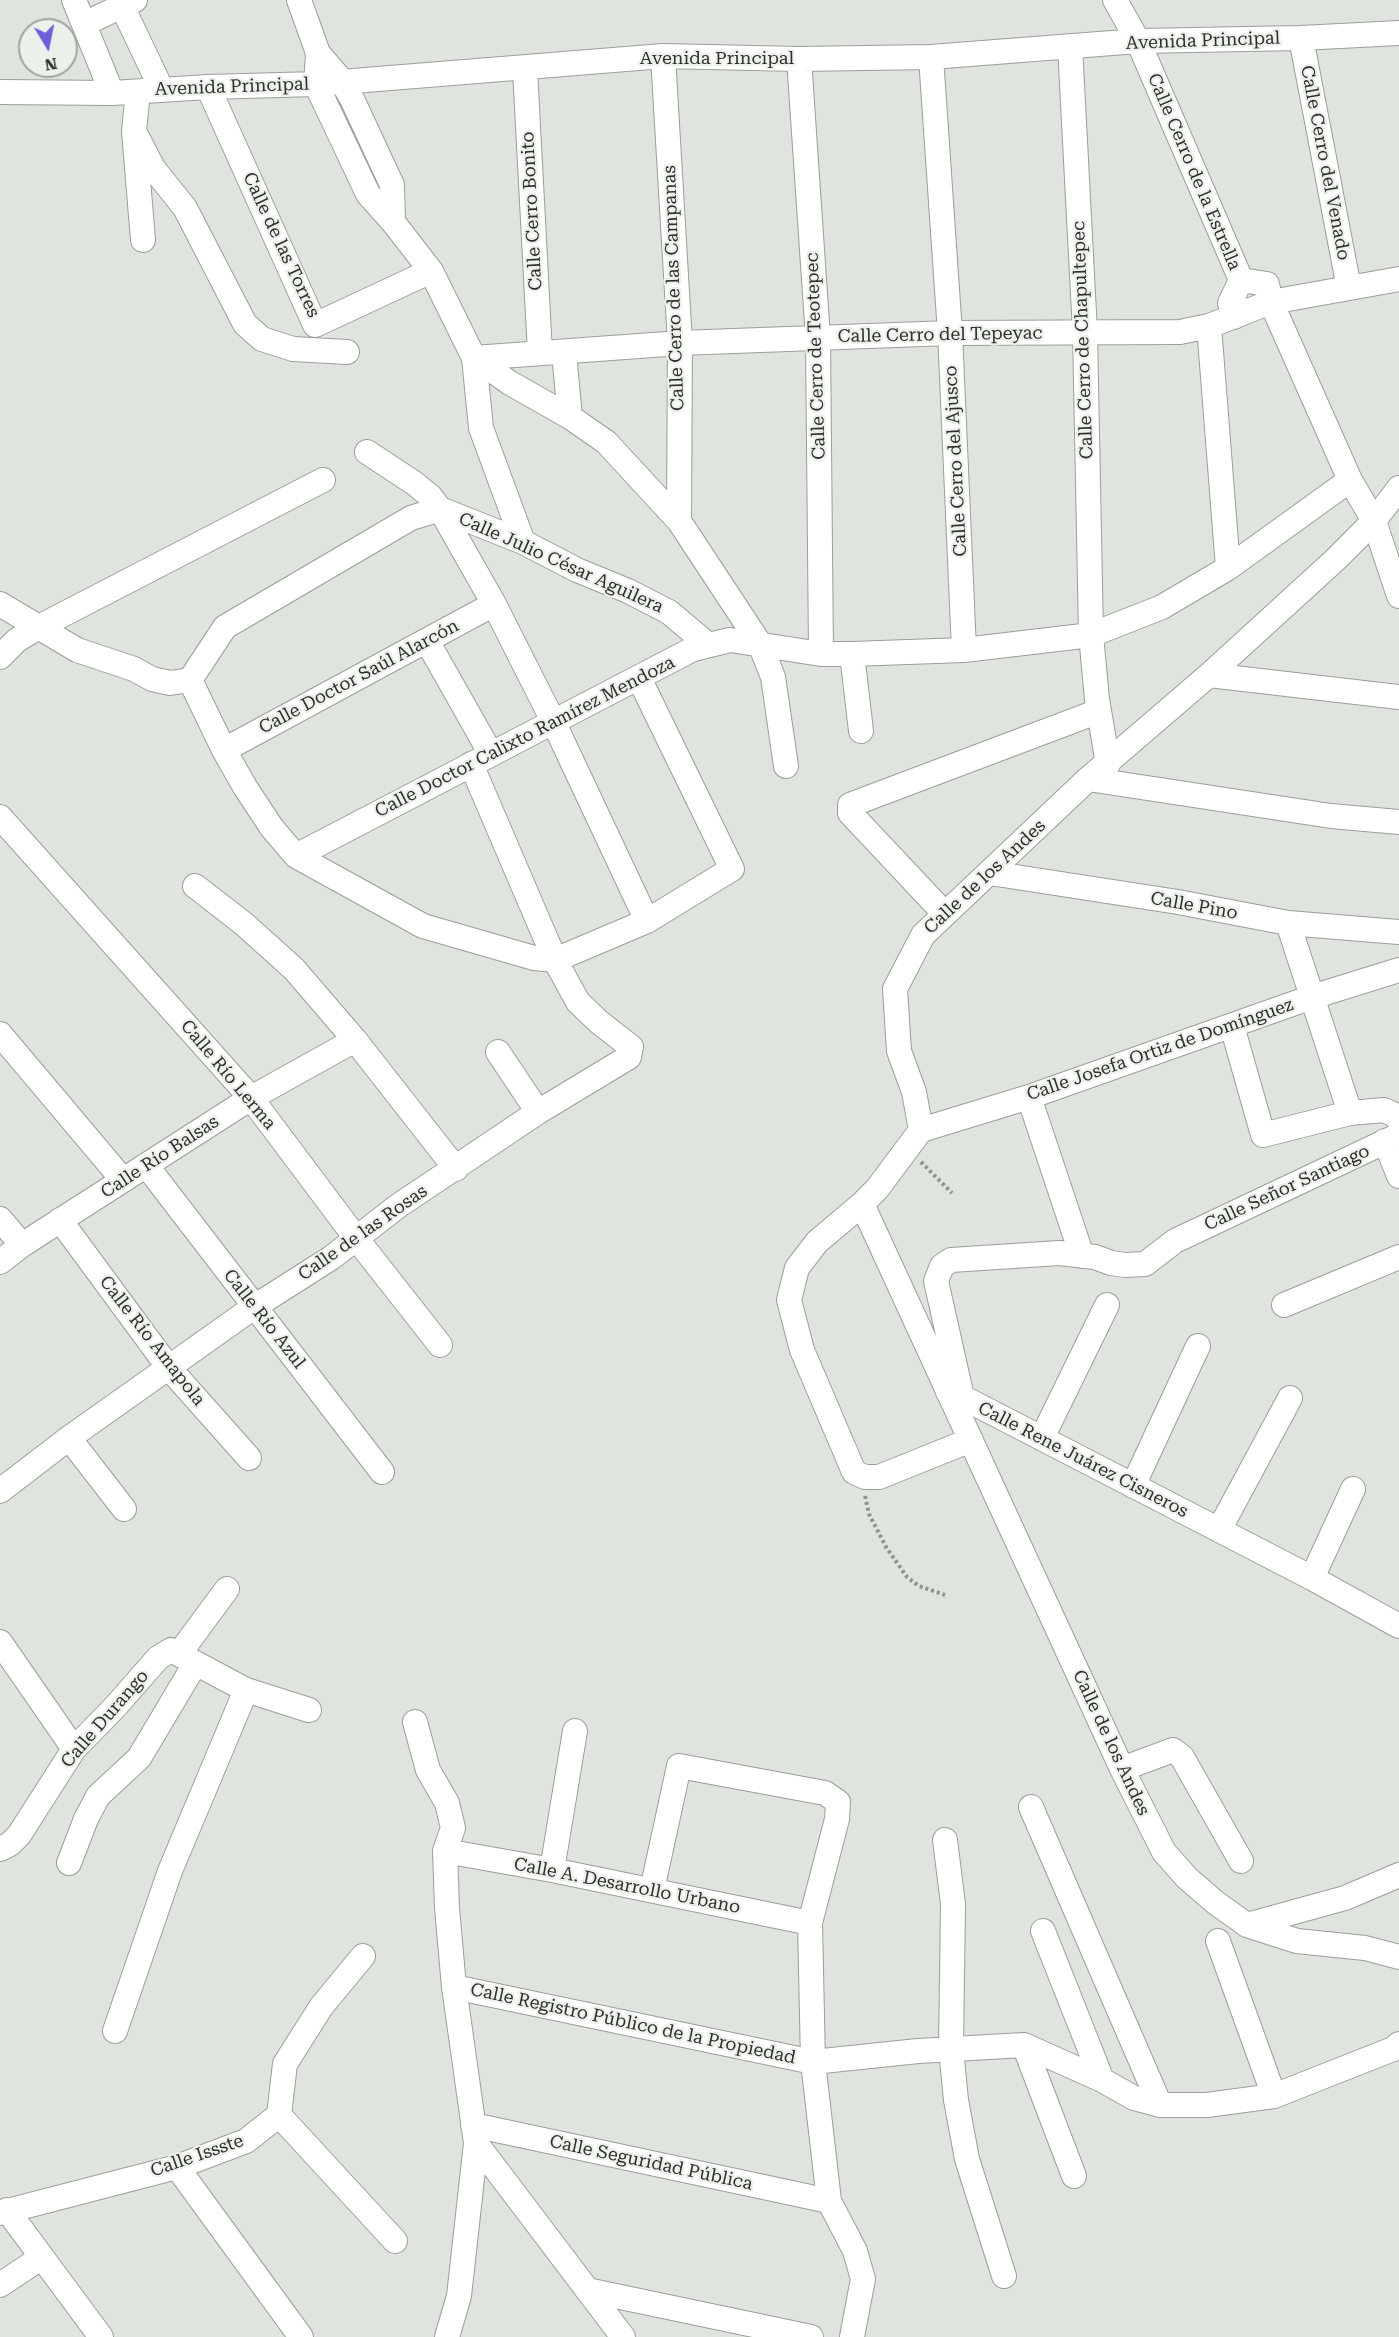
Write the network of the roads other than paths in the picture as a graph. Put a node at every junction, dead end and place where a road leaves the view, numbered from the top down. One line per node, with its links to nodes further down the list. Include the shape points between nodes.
1 (74, 0): 5 (street)
2 (299, 0): 10 (street)
3 (1115, 0): 8 (street, Calle Cerro de la Estrella)
4 (128, 3): 5 (street); 18 (street)
5 (84, 24): 21 (street)
6 (1399, 33): 7 (street, Avenida Principal)
7 (1301, 39): 8 (street, Avenida Principal); 28 (street, Calle Cerro del Venado)
8 (1138, 41): 9 (street, Avenida Principal); 27 (street, Calle Cerro de la Estrella)
9 (1070, 46): 12 (street, Avenida Principal); 32 (street, Calle Cerro de Chapultepec)
10 (318, 53): 15 (street); 16 (street)
11 (663, 56): 13 (street, Avenida Principal); 14 (street, Avenida Principal); 35 (street, Calle Cerro de las Campanas)
12 (931, 57): 13 (street, Avenida Principal); 33 (street, Calle Cerro del Ajusco)
13 (799, 58): 34 (street, Calle Cerro de Teotepec)
14 (525, 69): 15 (street, Avenida Principal); 37 (street, Calle Cerro Bonito)
15 (342, 81): 16 (street, Avenida Principal); 23 (street, via 392,184)
16 (316, 84): 17 (street, Avenida Principal); 23 (street, via 368,194)
17 (208, 87): 18 (street, Avenida Principal); 25 (street, Calle de las Torres, via 315,324)
18 (162, 90): 20 (street, Avenida Principal)
19 (0, 92): 21 (street, Avenida Principal)
20 (138, 92): 21 (street, Avenida Principal); 22 (street)
21 (112, 93)
22 (134, 131): 24 (street); 36 (street, via 153,168 186,208 245,324 262,339 293,349)
23 (393, 222): 25 (street)
24 (143, 240)
25 (430, 271): 39 (street)
26 (1399, 279): 28 (street, Calle Cerro del Tepeyac)
27 (1241, 280): 29 (street, Calle Cerro de la Estrella, via 1267,284); 30 (street, Calle Cerro de la Estrella, via 1230,303)
28 (1349, 288): 29 (street, Calle Cerro del Tepeyac)
29 (1271, 302): 30 (street, Calle Cerro del Tepeyac); 43 (street, Calle Cerro de la Estrella)
30 (1234, 317): 31 (street, Calle Cerro del Tepeyac)
31 (1209, 326): 32 (street, Calle Cerro del Tepeyac, via 1180,332); 50 (street)
32 (1085, 332): 33 (street, Calle Cerro del Tepeyac); 55 (street, Calle Cerro de Chapultepec)
33 (950, 333): 34 (street, Calle Cerro del Tepeyac); 59 (street, Calle Cerro del Ajusco)
34 (818, 338): 35 (street, Calle Cerro del Tepeyac); 60 (street, Calle Cerro de Teotepec)
35 (680, 342): 38 (street, Calle Cerro del Tepeyac); 46 (street, Calle Cerro de las Campanas)
36 (347, 352)
37 (540, 353): 38 (street, Calle Cerro del Tepeyac); 39 (street, Calle Cerro del Tepeyac)
38 (564, 353): 40 (street)
39 (474, 358): 40 (street); 48 (street, via 481,428)
40 (570, 417): 46 (street, via 606,442)
41 (368, 452): 45 (street, via 414,483)
42 (323, 480): 54 (street)
43 (1350, 480): 47 (street, Calle Cerro de la Estrella); 50 (street)
44 (1399, 488): 47 (street, Calle de los Andes)
45 (440, 509): 48 (street, Calle Julio César Aguilera); 53 (street); 65 (street, via 411,518 225,627)
46 (679, 521): 58 (street)
47 (1374, 521): 49 (street, Calle Cerro de la Estrella); 63 (street, Calle de los Andes)
48 (523, 542): 57 (street, Calle Julio César Aguilera, via 669,612)
49 (1392, 559): 51 (street, Calle Cerro de la Estrella)
50 (1228, 567): 55 (street, via 1162,607)
51 (1399, 596)
52 (0, 604): 54 (street)
53 (494, 604): 56 (street, Calle Doctor Saúl Alarcón); 68 (street)
54 (39, 627): 62 (street, via 17,640); 65 (street, via 77,650 152,679 170,683)
55 (1091, 635): 59 (street); 67 (street, Calle Cerro de Chapultepec)
56 (427, 641): 70 (street, Calle Doctor Saúl Alarcón); 71 (street)
57 (707, 644): 58 (street, Calle Doctor Calixto Ramírez Mendoza, via 730,640); 64 (street, Calle Doctor Calixto Ramírez Mendoza)
58 (760, 644): 60 (street); 73 (street, via 773,677)
59 (964, 650): 61 (street)
60 (821, 654): 61 (street)
61 (852, 654): 69 (street)
62 (0, 657)
63 (1209, 675): 66 (street); 72 (street, Calle de los Andes)
64 (639, 678): 68 (street, Calle Doctor Calixto Ramírez Mendoza); 81 (street, via 732,869)
65 (190, 680): 70 (street)
66 (1399, 697)
67 (1099, 711): 72 (street, Calle Cerro de Chapultepec); 80 (street, via 850,805 850,813)
68 (553, 720): 71 (street, Calle Doctor Calixto Ramírez Mendoza); 81 (street)
69 (861, 731)
70 (224, 750): 77 (street, via 272,828)
71 (481, 759): 77 (street, Calle Doctor Calixto Ramírez Mendoza); 84 (street)
72 (1108, 764): 74 (street, Calle de los Andes)
73 (786, 766)
74 (1088, 779): 76 (street, via 1331,816); 78 (street, Calle de los Andes)
75 (0, 817): 92 (street, Calle Río Lerma)
76 (1399, 822)
77 (296, 856): 84 (street, via 423,926 534,958)
78 (990, 873): 80 (street, Calle de los Andes); 82 (street, Calle Pino)
79 (195, 886): 89 (street, via 294,969)
80 (945, 914): 97 (street, Calle de los Andes, via 923,935 895,989 899,1051 914,1092)
81 (647, 921): 84 (street)
82 (1288, 923): 83 (street, Calle Pino); 86 (street)
83 (1399, 932)
84 (555, 960): 93 (street, Calle de las Rosas, via 578,1002 631,1047 629,1057)
85 (1399, 970): 86 (street, Calle Josefa Ortiz de Domínguez)
86 (1312, 997): 87 (street, Calle Josefa Ortiz de Domínguez); 94 (street)
87 (1233, 1026): 91 (street, Calle Josefa Ortiz de Domínguez); 94 (street, via 1263,1135)
88 (0, 1034): 101 (street)
89 (355, 1040): 92 (street, Calle Río Balsas); 99 (street)
90 (498, 1052): 93 (street)
91 (1029, 1097): 97 (street, Calle Josefa Ortiz de Domínguez); 107 (street)
92 (251, 1098): 98 (street, Calle Río Balsas); 105 (street, Calle Río Lerma)
93 (538, 1112): 99 (street, Calle de las Rosas)
94 (1350, 1113): 95 (street, via 1384,1110)
95 (1399, 1120)
96 (1392, 1138): 100 (street); 107 (street, Calle Señor Santiago, via 1174,1241 1145,1264 1125,1265)
97 (914, 1139): 102 (street)
98 (146, 1165): 101 (street, Calle Río Balsas); 112 (street, Calle Río Azul)
99 (456, 1169): 105 (street, Calle de las Rosas)
100 (1399, 1176)
101 (123, 1180): 104 (street, Calle Río Balsas)
102 (862, 1204): 116 (street); 120 (street, via 817,1242 797,1268 789,1300 802,1350 849,1462 854,1472 865,1478 879,1477)
103 (0, 1219): 106 (street)
104 (60, 1220): 106 (street, Calle Río Balsas); 115 (street, Calle Río Amapola)
105 (356, 1238): 112 (street, Calle de las Rosas); 113 (street, Calle Río Lerma)
106 (22, 1245): 109 (street, Calle Río Balsas)
107 (1082, 1256): 116 (street, Calle Señor Santiago, via 1059,1253 951,1260 942,1266 936,1281)
108 (1399, 1257): 111 (street)
109 (0, 1262)
110 (1107, 1305): 119 (street)
111 (1284, 1305)
112 (254, 1307): 115 (street, Calle de las Rosas); 122 (street, Calle Río Azul)
113 (440, 1345)
114 (1198, 1346): 123 (street)
115 (169, 1368): 118 (street, Calle de las Rosas); 121 (street, Calle Río Amapola)
116 (955, 1394): 119 (street, Calle Rene Juárez Cisneros); 120 (street, Calle de los Andes)
117 (1290, 1398): 127 (street)
118 (69, 1438): 125 (street, Calle de las Rosas); 126 (street)
119 (1042, 1438): 123 (street, Calle Rene Juárez Cisneros)
120 (971, 1440): 138 (street, Calle de los Andes)
121 (249, 1458)
122 (382, 1472)
123 (1133, 1486): 127 (street, Calle Rene Juárez Cisneros)
124 (1353, 1489): 128 (street)
125 (0, 1491)
126 (124, 1509)
127 (1219, 1530): 128 (street, Calle Rene Juárez Cisneros)
128 (1312, 1578): 130 (street, Calle Rene Juárez Cisneros)
129 (227, 1589): 132 (street)
130 (1399, 1626)
131 (0, 1642): 137 (street)
132 (182, 1656): 133 (street); 137 (street, Calle Durango, via 158,1658); 144 (street, via 139,1758 98,1796)
133 (246, 1690): 134 (street); 155 (street, via 170,1871)
134 (309, 1710)
135 (415, 1722): 142 (street, via 428,1770 447,1803 453,1828)
136 (575, 1731): 145 (street)
137 (74, 1749): 141 (street, Calle Durango, via 19,1835)
138 (1122, 1769): 143 (street, via 1173,1750 1182,1757); 149 (street, Calle de los Andes, via 1164,1852 1187,1878)
139 (1031, 1807): 162 (street)
140 (945, 1839): 158 (street, via 953,1904)
141 (0, 1849)
142 (445, 1851): 145 (street, Calle A. Desarrollo Urbano); 154 (street)
143 (1241, 1861)
144 (69, 1863)
145 (552, 1870): 147 (street, Calle A. Desarrollo Urbano)
146 (1399, 1875): 149 (street, via 1345,1898)
147 (652, 1890): 148 (street, Calle A. Desarrollo Urbano); 148 (street, via 679,1766 825,1793 838,1802 837,1819)
148 (810, 1923): 159 (street)
149 (1247, 1925): 153 (street, Calle de los Andes, via 1297,1941 1365,1948)
150 (1043, 1931): 160 (street)
151 (1218, 1941): 161 (street)
152 (363, 1956): 163 (street, via 321,2007 285,2064)
153 (1399, 1957)
154 (454, 1987): 159 (street, Calle Registro Público de la Propiedad); 164 (street)
155 (115, 2031)
156 (1399, 2044): 161 (street)
157 (1024, 2045): 158 (street); 160 (street); 166 (street)
158 (951, 2049): 159 (street); 171 (street, via 967,2159)
159 (813, 2062): 167 (street)
160 (1102, 2080): 162 (street, via 1134,2098)
161 (1274, 2096): 162 (street, via 1207,2105)
162 (1160, 2105)
163 (279, 2115): 165 (street, Calle Issste, via 246,2141); 169 (street)
164 (475, 2134): 167 (street, Calle Seguridad Pública); 173 (street); 176 (street, via 459,2296)
165 (177, 2166): 168 (street, Calle Issste); 175 (street)
166 (1074, 2176)
167 (829, 2201): 179 (street, via 855,2251 863,2279)
168 (4, 2212): 170 (street)
169 (395, 2241)
170 (42, 2257): 172 (street); 174 (street)
171 (1004, 2277)
172 (0, 2285)
173 (587, 2290): 177 (street); 178 (street)
174 (101, 2337)
175 (301, 2337)
176 (448, 2337)
177 (623, 2337)
178 (811, 2337)
179 (852, 2337)

